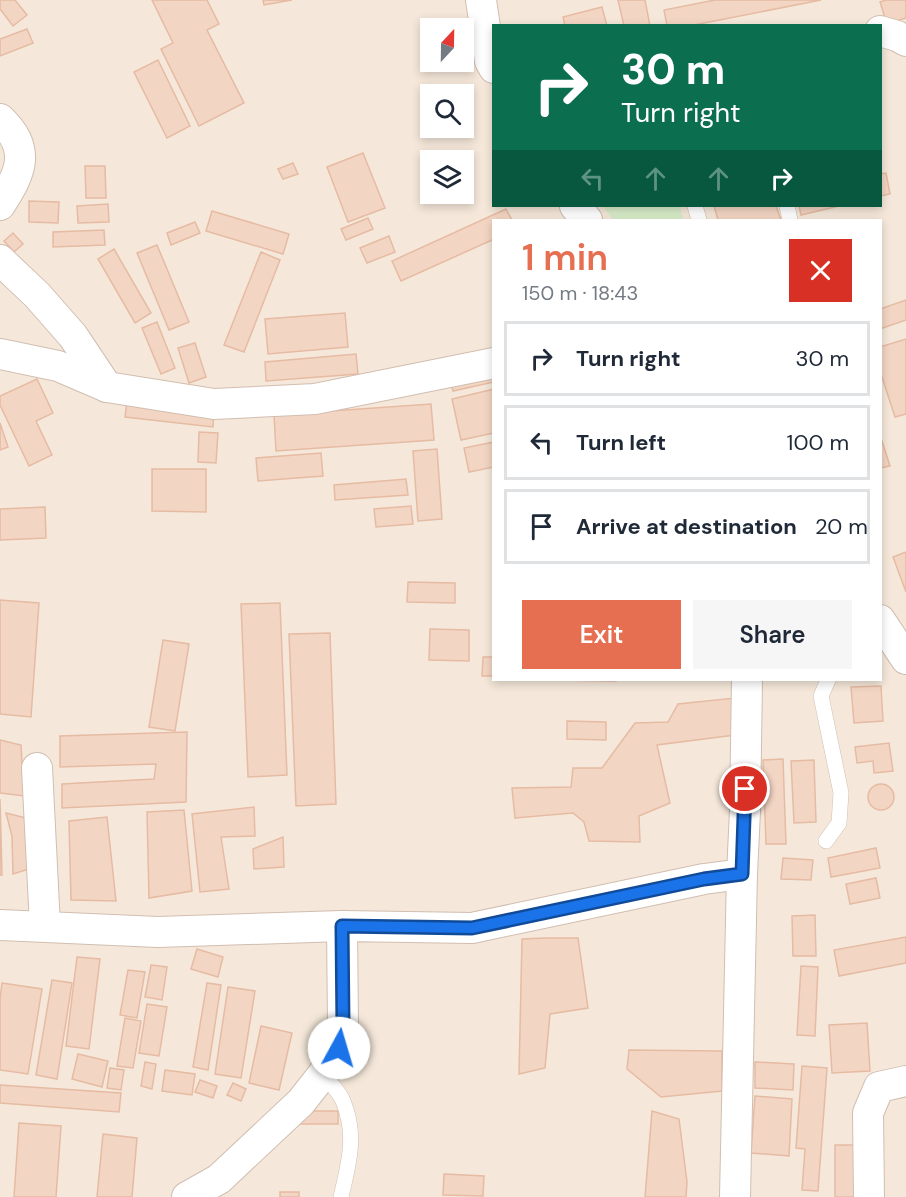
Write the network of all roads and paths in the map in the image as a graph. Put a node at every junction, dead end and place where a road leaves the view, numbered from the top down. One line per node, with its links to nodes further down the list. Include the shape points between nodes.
1 (481, 0): 4 (street)
2 (882, 32): 3 (street)
3 (906, 41)
4 (492, 65)
5 (0, 119): 6 (street, via 20,147 20,166)
6 (0, 205)
7 (576, 207): 8 (street)
8 (586, 219)
9 (0, 260): 12 (street, via 72,336)
10 (0, 354): 12 (street, via 58,366)
11 (492, 363): 12 (street, via 315,399 214,404)
12 (107, 387)
13 (882, 623): 14 (street)
14 (906, 659)
15 (747, 681): 19 (street)
16 (828, 681): 18 (lane, via 821,696 841,793 839,824)
17 (37, 768): 21 (street)
18 (826, 841)
19 (742, 874): 22 (street, via 472,928); 27 (street)
20 (0, 924): 21 (street)
21 (45, 926): 22 (street, via 158,932)
22 (342, 926): 23 (street, via 343,1025 339,1048)
23 (323, 1074): 25 (street, via 301,1102 219,1179); 26 (lane, via 342,1099 352,1132)
24 (906, 1081): 28 (street, via 879,1087 868,1113)
25 (187, 1197)
26 (341, 1197)
27 (735, 1197)
28 (869, 1197)

